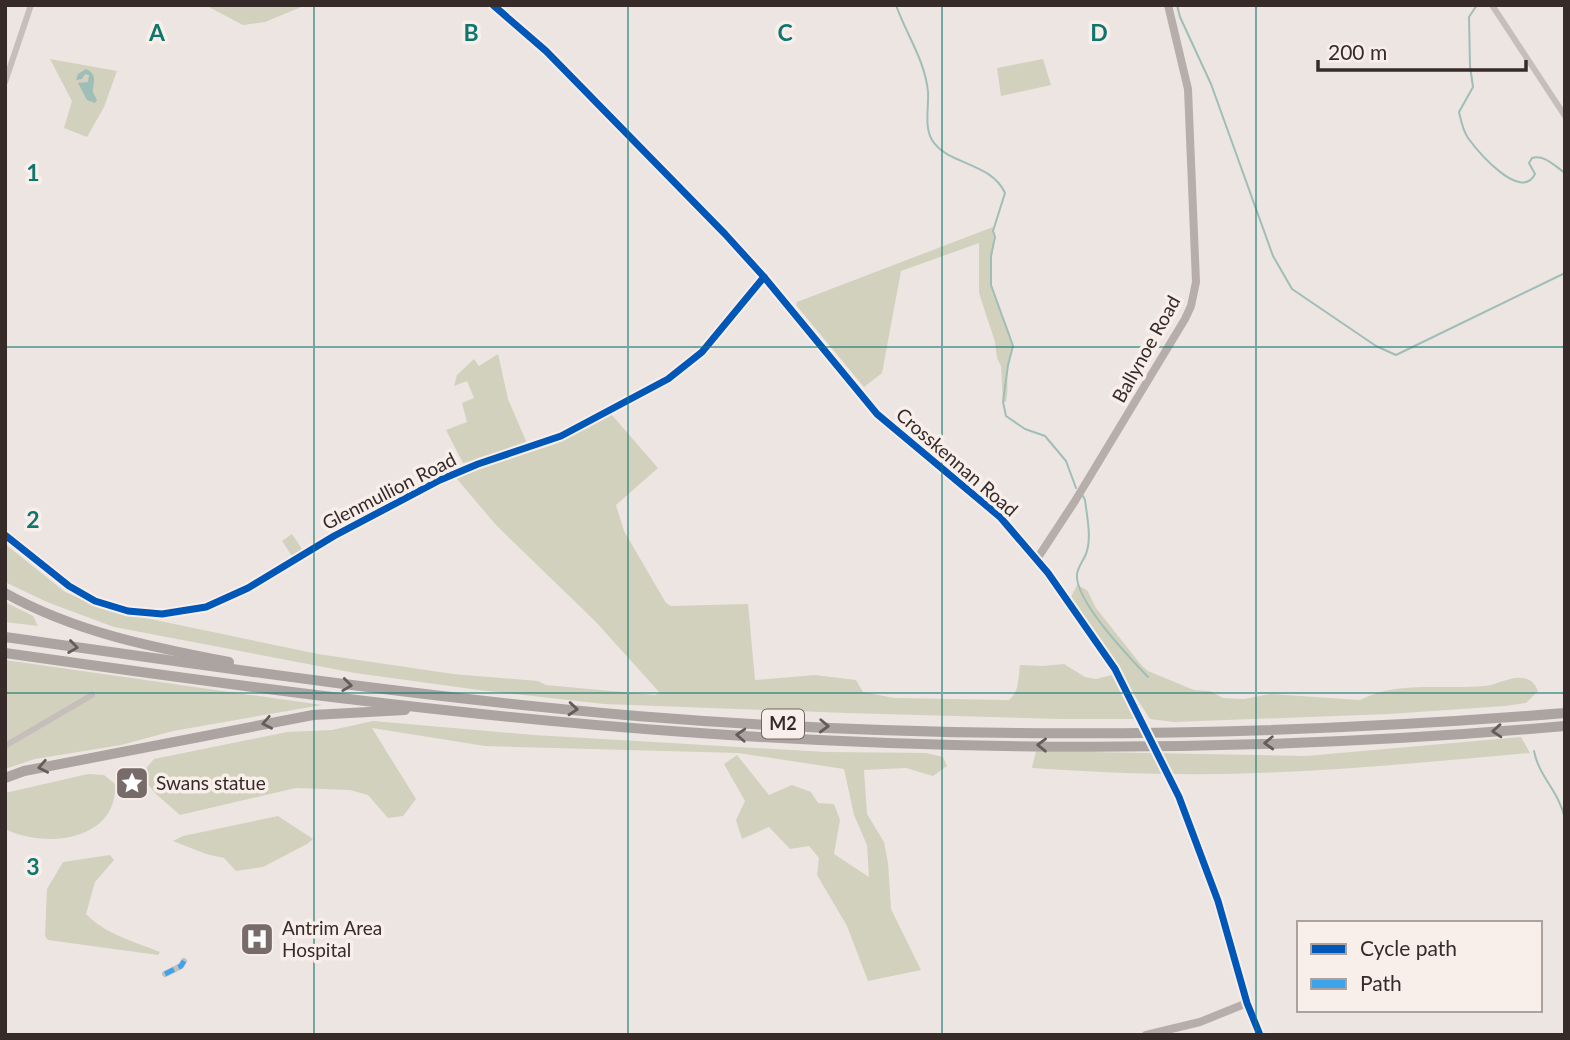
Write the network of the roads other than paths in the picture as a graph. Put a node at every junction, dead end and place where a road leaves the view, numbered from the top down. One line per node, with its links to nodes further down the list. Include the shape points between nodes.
1 (30, 5): 5 (street)
2 (493, 5): 7 (street, Crosskennan Road, via 546,51)
3 (1168, 5): 9 (street, Ballynoe Road, via 1188,89 1194,296 1185,319)
4 (1492, 5): 6 (street)
5 (5, 82)
6 (1565, 116)
7 (764, 276): 8 (street, Glenmullion Road, via 702,352 668,379 561,436 440,480 241,592 206,607 162,614 104,604 69,586); 9 (street, Crosskennan Road, via 877,414 1000,517)
8 (5, 535)
9 (1037, 559): 22 (street, Crosskennan Road, bridge, via 1108,659 1170,777 1214,889)
10 (5, 593): 13 (highway, via 104,635)
11 (5, 637): 13 (highway, M2, one-way to 13)
12 (5, 653): 15 (highway, M2, via 261,690)
13 (302, 680): 16 (highway, M2, one-way to 16, via 639,716 907,730 1266,730)
14 (93, 695): 18 (street)
15 (432, 708): 17 (highway, M2, one-way to 15, via 1263,743 952,744 685,732); 19 (highway, one-way to 19, via 313,715)
16 (1565, 713)
17 (1565, 726)
18 (5, 746)
19 (5, 778)
20 (184, 961): 21 (street)
21 (165, 974)
22 (1247, 1003): 23 (street, via 1200,1022); 24 (street, Crosskennan Road)
23 (1146, 1035)
24 (1260, 1035)

